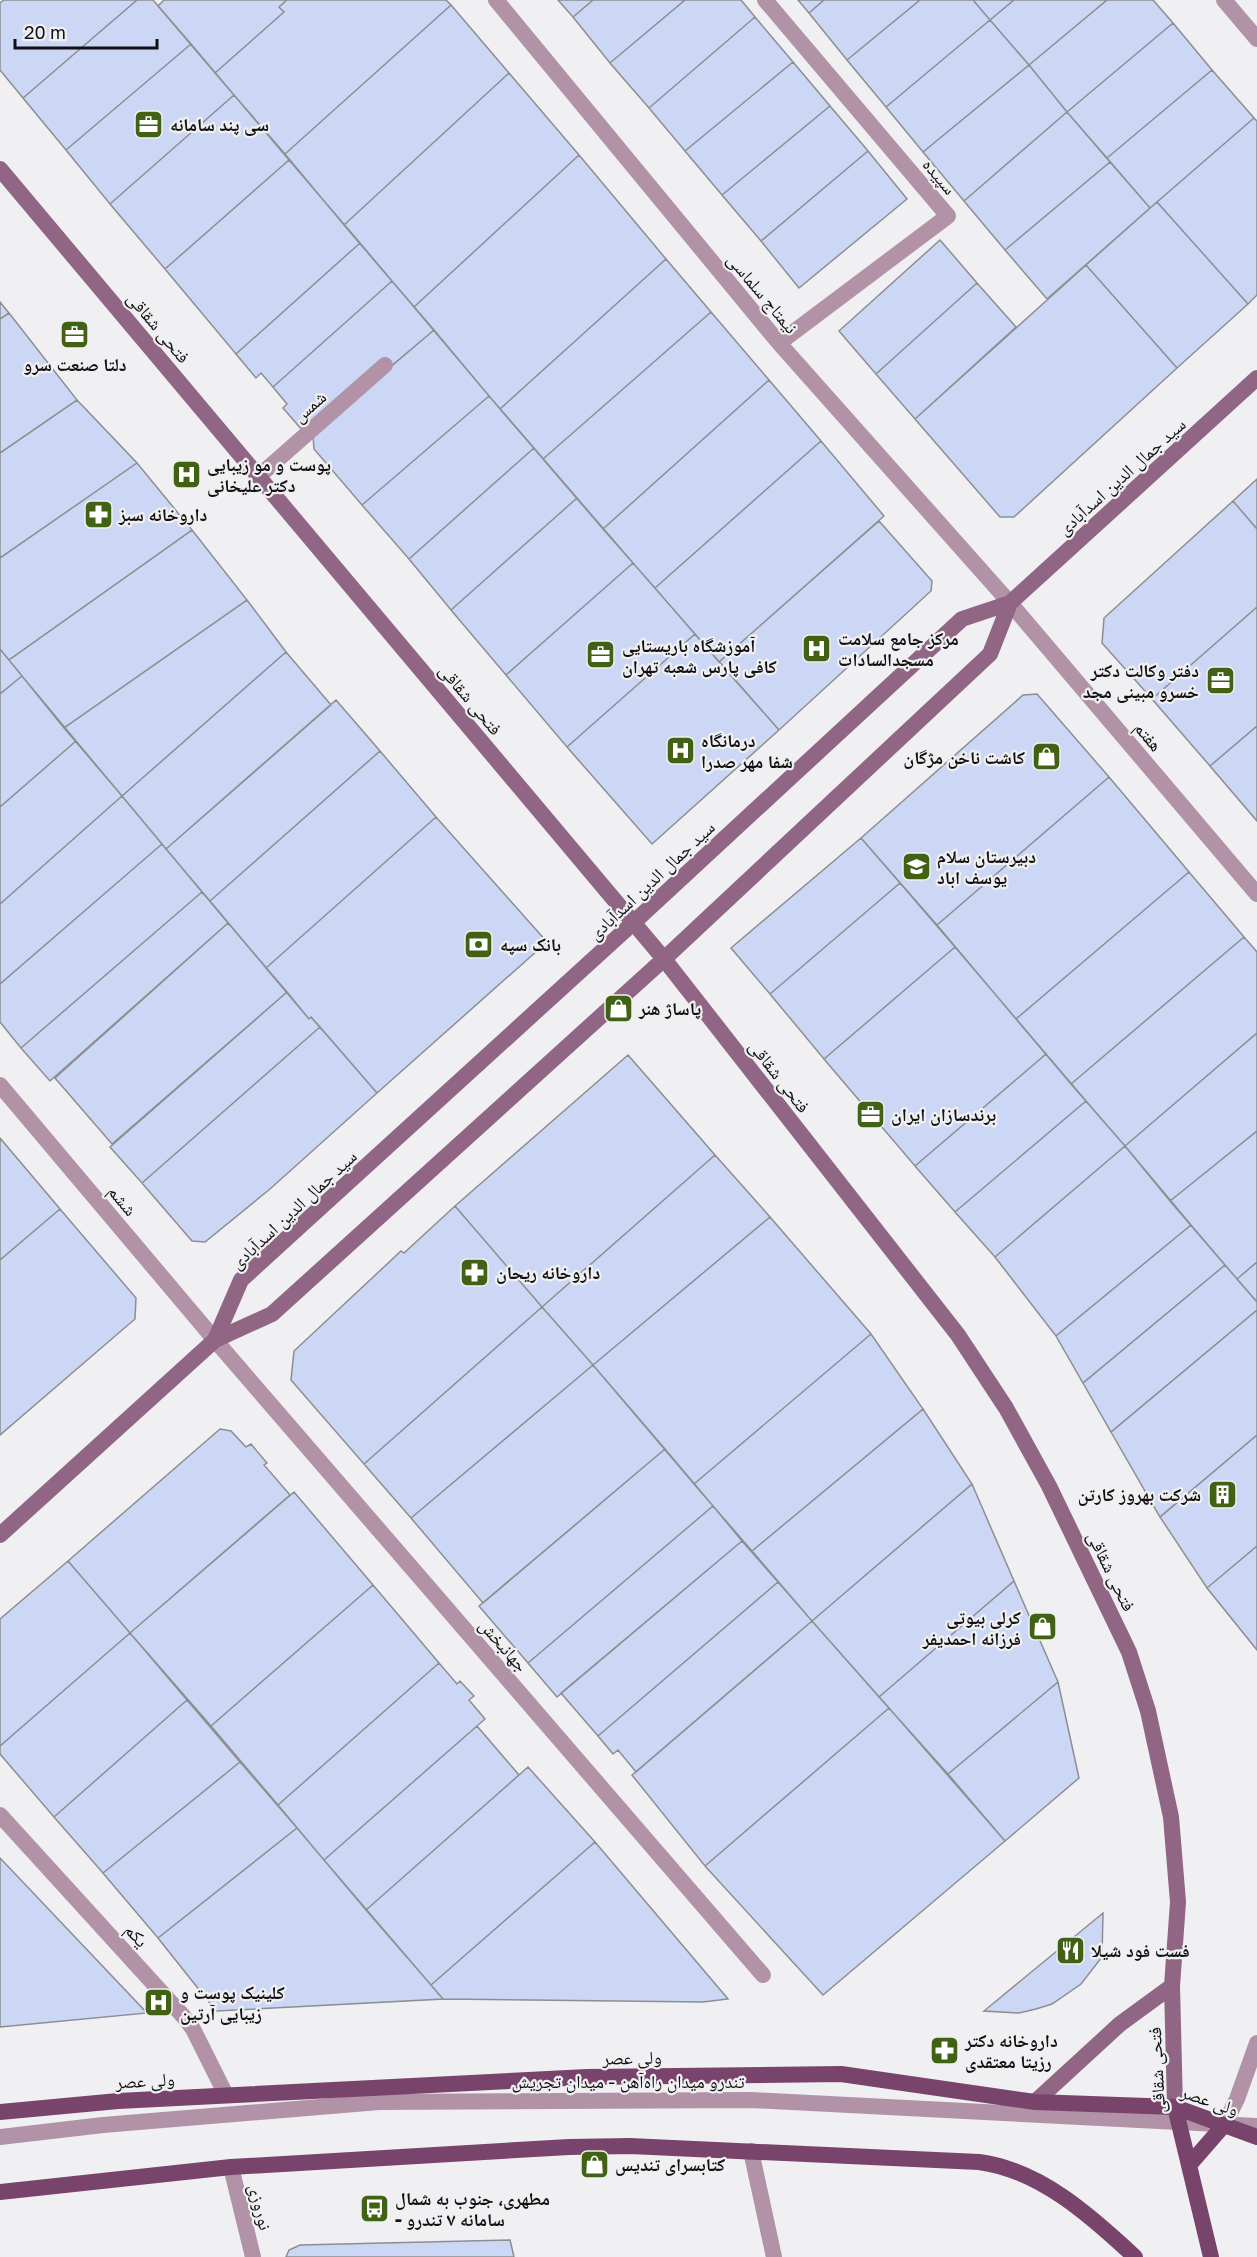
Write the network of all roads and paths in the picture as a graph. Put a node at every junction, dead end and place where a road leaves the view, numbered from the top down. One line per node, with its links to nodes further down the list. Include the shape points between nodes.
1 (496, 0): 6 (street, نیمتاج سلماسی)
2 (765, 0): 6 (street, سپیده, via 948,216)
3 (1224, 0): 4 (street)
4 (1257, 39)
5 (0, 170): 9 (main road, فتحی شقاقی)
6 (779, 343): 10 (street, نیمتاج سلماسی)
7 (385, 365): 9 (street, شمس)
8 (1257, 378): 10 (main road, سید جمال الدین اسدآبادی)
9 (260, 476): 12 (main road, فتحی شقاقی)
10 (1011, 603): 11 (street, هفتم); 12 (main road, سید جمال الدین اسدآبادی, via 962,619); 13 (main road, سید جمال الدین اسدآبادی, via 990,654)
11 (1257, 894)
12 (633, 923): 13 (main road, فتحی شقاقی); 15 (main road, سید جمال الدین اسدآبادی, via 241,1280)
13 (664, 959): 15 (main road, سید جمال الدین اسدآبادی, via 272,1314); 19 (main road, فتحی شقاقی, via 958,1335 1006,1408 1049,1485 1129,1652 1148,1711 1171,1817 1175,1858 1178,1902)
14 (0, 1085): 15 (street, ششم)
15 (215, 1340): 16 (main road, سید جمال الدین اسدآبادی); 18 (street, جهانبخش)
16 (0, 1535)
17 (0, 1815): 21 (street, یکم, via 184,2017)
18 (763, 1975)
19 (1172, 1986): 22 (main road, via 1120,2024); 24 (main road, فتحی شقاقی)
20 (1257, 2043): 25 (street)
21 (226, 2095): 22 (main road, ولی عصر, via 587,2077 841,2074); 23 (main road, ولی عصر)
22 (1035, 2102): 24 (main road, ولی عصر)
23 (0, 2112)
24 (1177, 2114): 25 (main road, ولی عصر); 27 (street, تندرو میدان راه‌آهن - میدان تجریش, via 751,2100 379,2102); 30 (main road, فتحی شقاقی)
25 (1224, 2125): 26 (street); 28 (main road, ولی عصر); 30 (main road)
26 (1257, 2126)
27 (0, 2137)
28 (1257, 2138)
29 (751, 2151): 31 (main road, via 570,2147); 34 (street); 35 (main road, via 999,2165 1053,2190)
30 (1190, 2164): 36 (main road, فتحی شقاقی)
31 (231, 2167): 32 (main road); 33 (street, نوروزی)
32 (0, 2192)
33 (253, 2257)
34 (774, 2257)
35 (1135, 2257)
36 (1211, 2257)

